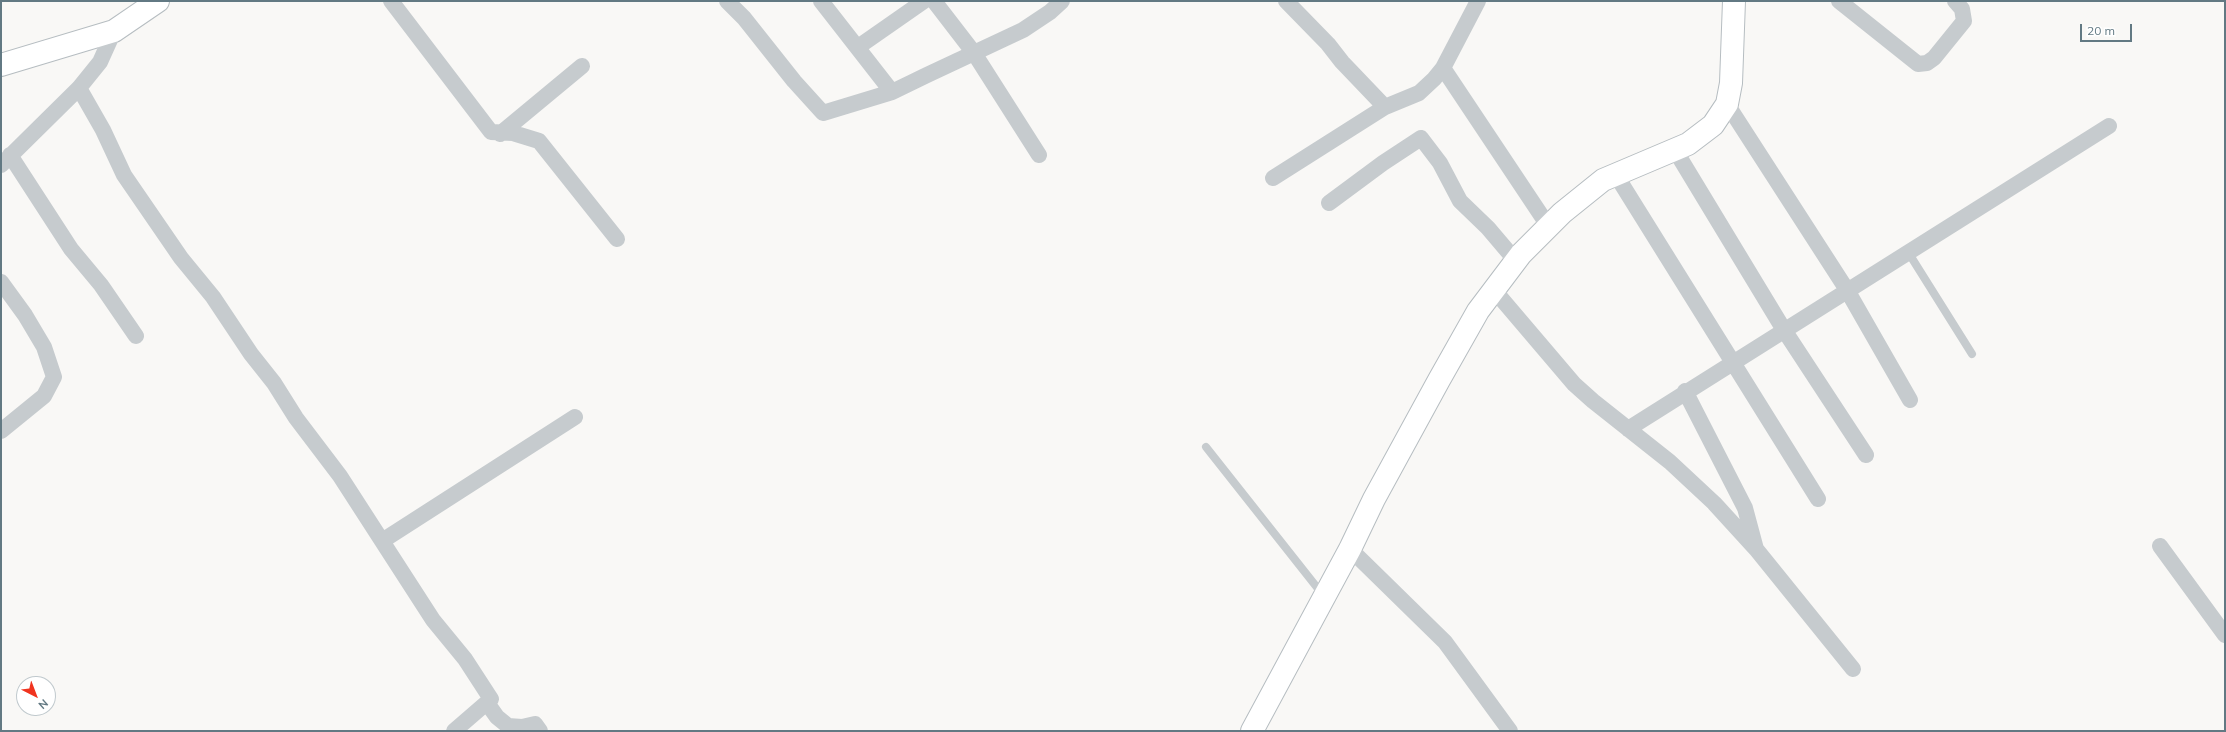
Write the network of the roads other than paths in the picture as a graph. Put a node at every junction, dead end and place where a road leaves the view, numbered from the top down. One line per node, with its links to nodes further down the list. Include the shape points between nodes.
1 (158, 1): 13 (street)
2 (391, 1): 24 (street, via 492,132)
3 (727, 1): 20 (street, via 823,114)
4 (821, 1): 14 (street)
5 (924, 1): 14 (street)
6 (934, 1): 15 (street)
7 (1062, 1): 15 (street, via 1023,30)
8 (1286, 1): 22 (street)
9 (1478, 1): 18 (street)
10 (1734, 1): 21 (street, via 1731,83)
11 (1839, 1): 12 (street, via 1918,64 1927,63 1934,58 1961,24 1965,15)
12 (1955, 1)
13 (114, 31): 16 (street); 19 (street, via 100,62)
14 (858, 47): 20 (street)
15 (974, 53): 20 (street); 26 (street)
16 (1, 65)
17 (582, 66): 24 (street)
18 (1443, 68): 22 (street, via 1419,93); 31 (street)
19 (79, 88): 27 (street); 50 (street, via 103,130 124,175 181,258 213,297 296,418 340,476)
20 (892, 92)
21 (1727, 104): 25 (street, via 1713,125 1688,144); 37 (street)
22 (1385, 107): 29 (street)
23 (2109, 126): 33 (street)
24 (500, 134): 32 (street, via 513,133 539,141)
25 (1675, 150): 28 (street); 38 (street)
26 (1039, 155)
27 (6, 160): 39 (street, via 71,249 101,285)
28 (1616, 175): 31 (street, via 1603,180); 41 (street)
29 (1273, 178)
30 (1329, 203): 34 (street, via 1421,138 1440,163 1460,201 1488,228)
31 (1549, 227): 34 (street)
32 (618, 239)
33 (1908, 252): 37 (street); 40 (lane)
34 (1516, 261): 36 (street)
35 (1, 282): 46 (street, via 44,347 54,378 44,396)
36 (1494, 290): 45 (street, via 1574,384); 52 (street, via 1478,311 1439,380 1374,498)
37 (1847, 290): 38 (street); 43 (street)
38 (1784, 330): 41 (street); 48 (street)
39 (136, 336)
40 (1972, 354)
41 (1733, 362): 42 (street); 49 (street)
42 (1685, 391): 45 (street); 53 (street, via 1745,508)
43 (1910, 400)
44 (575, 417): 50 (street)
45 (1628, 429): 53 (street, via 1693,482)
46 (1, 431)
47 (1206, 446): 54 (lane)
48 (1866, 455)
49 (1818, 499)
50 (382, 541): 57 (street, via 433,620 465,659 492,699)
51 (2160, 546): 55 (street)
52 (1350, 549): 54 (street); 61 (street, via 1445,642)
53 (1756, 549): 56 (street)
54 (1324, 597): 60 (street)
55 (2225, 635)
56 (1853, 668)
57 (487, 703): 58 (street); 59 (street, via 496,717 508,726 522,727 535,724)
58 (454, 731)
59 (540, 731)
60 (1252, 731)
61 (1510, 731)

